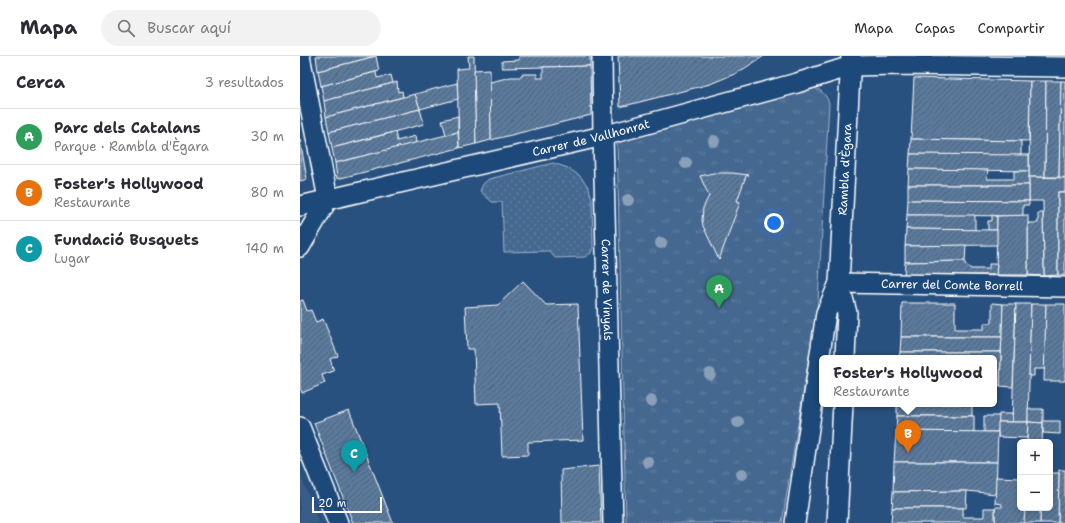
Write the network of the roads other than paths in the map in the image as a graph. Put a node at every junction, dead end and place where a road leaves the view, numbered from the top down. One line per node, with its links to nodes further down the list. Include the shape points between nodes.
1 (300, 56): 6 (street)
2 (602, 56): 5 (street, Carrer de Vinyals)
3 (851, 61): 4 (street, Carrer de Vallhonrat); 5 (street, Carrer de Vallhonrat, via 797,83); 9 (street, Rambla d'Ègara)
4 (1065, 67)
5 (603, 136): 6 (street, Carrer de Vallhonrat); 17 (street, Carrer de Vinyals)
6 (328, 199): 7 (street, Carrer de Vallhonrat); 8 (street)
7 (300, 206)
8 (300, 247)
9 (839, 283): 10 (street, Carrer del Comte Borrell); 11 (street, Rambla d'Ègara, via 826,313); 12 (street, Rambla d'Ègara, via 847,312)
10 (1065, 287)
11 (820, 355)
12 (845, 355)
13 (819, 360): 18 (street, Rambla d'Ègara)
14 (843, 407): 19 (street)
15 (300, 427): 16 (street)
16 (338, 523)
17 (613, 523)
18 (795, 523)
19 (838, 523)

